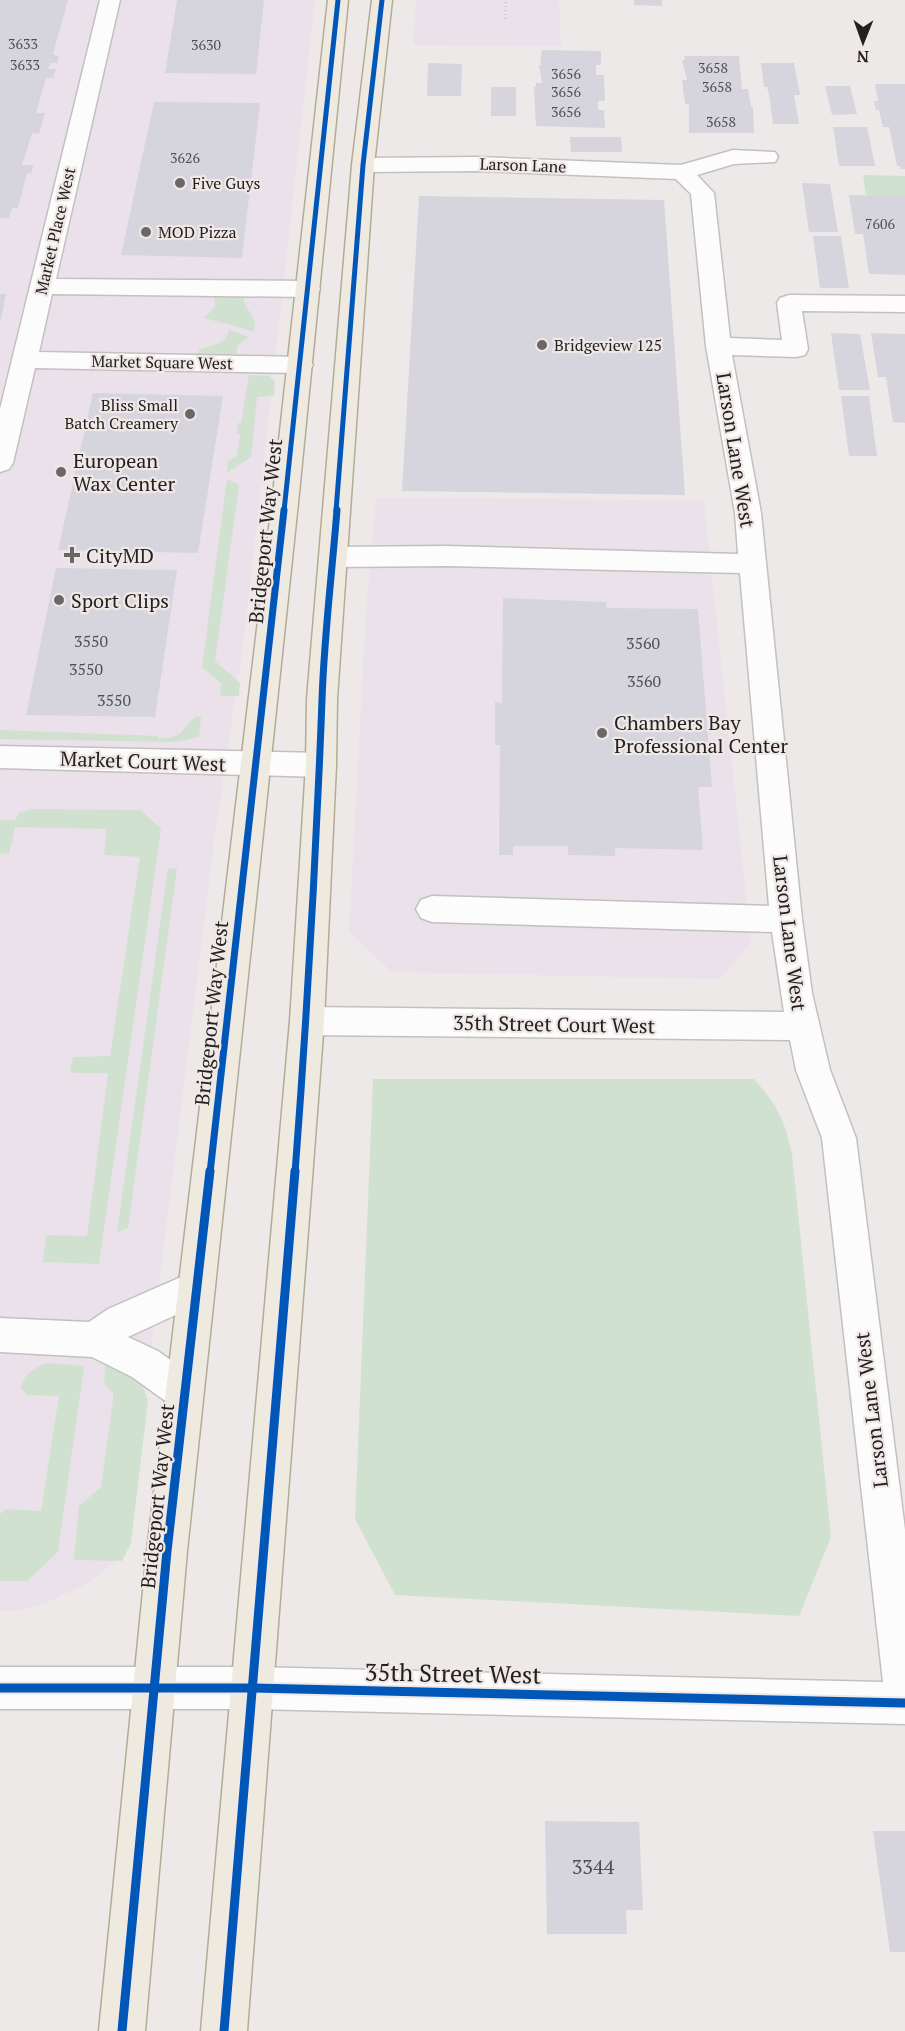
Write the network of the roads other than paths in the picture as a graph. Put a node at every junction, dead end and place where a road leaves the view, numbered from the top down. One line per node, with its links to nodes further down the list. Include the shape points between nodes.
1 (110, 0): 7 (street, Market Place West)
2 (338, 0): 8 (main road, Bridgeport Way West)
3 (382, 0): 5 (main road)
4 (767, 157): 6 (street, Larson Lane, via 733,157)
5 (363, 165): 6 (street, Larson Lane, via 479,164); 14 (main road)
6 (682, 172): 10 (street, Larson Lane West, via 702,193)
7 (42, 286): 8 (street); 11 (street, Market Place West)
8 (308, 289): 12 (main road, Bridgeport Way West)
9 (905, 304): 10 (street, via 789,303 796,349)
10 (718, 346): 15 (street, Larson Lane West, via 748,513)
11 (24, 360): 12 (street, Market Square West); 13 (street, Market Place West)
12 (300, 365): 17 (main road, Bridgeport Way West)
13 (0, 463)
14 (333, 557): 15 (street); 18 (main road)
15 (753, 564): 20 (street, Larson Lane West)
16 (0, 757): 17 (street, Market Court West)
17 (256, 764): 18 (street, Market Court West); 23 (main road, Bridgeport Way West)
18 (321, 765): 21 (main road)
19 (432, 909): 20 (street)
20 (786, 918): 22 (street, Larson Lane West)
21 (306, 1021): 22 (street, 35th Street Court West); 29 (main road)
22 (802, 1026): 30 (street, Larson Lane West, via 838,1138)
23 (196, 1287): 25 (street, via 121,1322); 26 (main road, Bridgeport Way West)
24 (0, 1335): 25 (street)
25 (95, 1340): 26 (street, via 145,1364)
26 (184, 1392): 27 (main road, Bridgeport Way West)
27 (154, 1687): 28 (street, 35th Street West); 29 (street, 35th Street West); 32 (main road, Bridgeport Way West)
28 (0, 1688)
29 (251, 1688): 31 (street, 35th Street West); 33 (main road)
30 (905, 1696)
31 (905, 1703)
32 (122, 2031)
33 (224, 2031)

